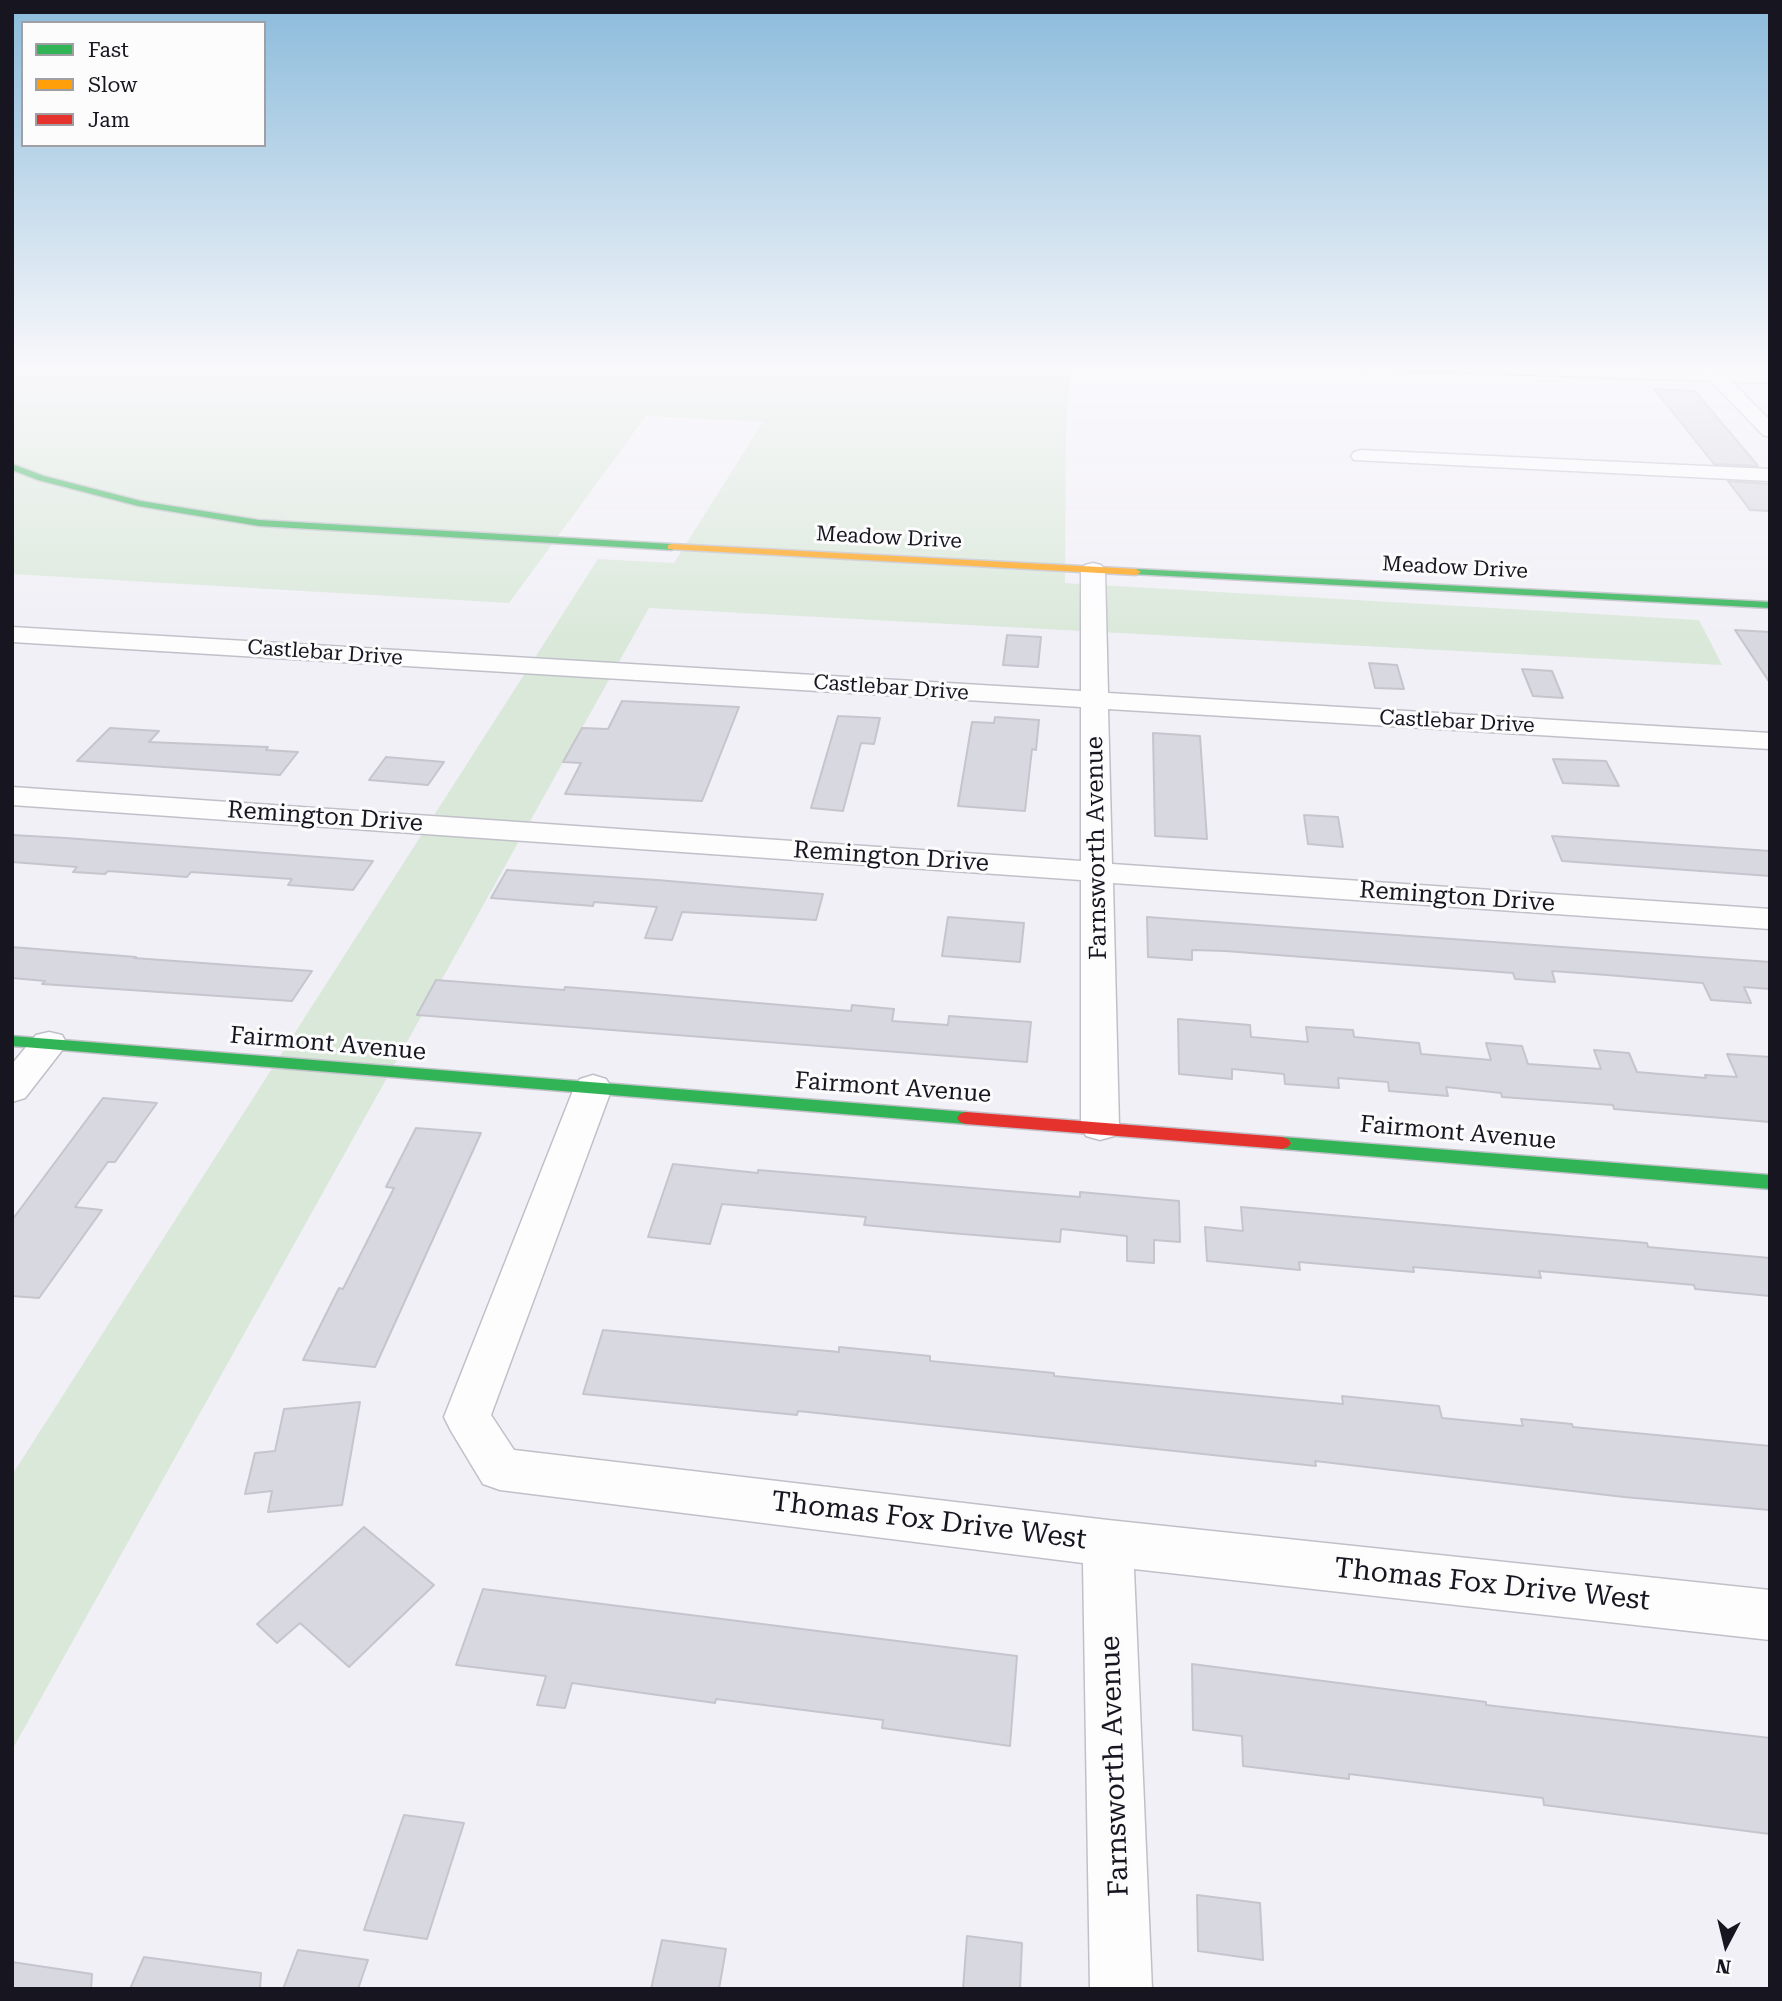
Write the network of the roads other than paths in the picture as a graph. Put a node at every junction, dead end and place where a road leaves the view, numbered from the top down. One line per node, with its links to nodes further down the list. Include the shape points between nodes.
1 (1391, 457): 3 (street)
2 (12, 467): 4 (street, Meadow Drive, via 120,500 259,523)
3 (1770, 475)
4 (1093, 570): 5 (street, Meadow Drive); 7 (street, Farnsworth Avenue)
5 (1770, 605)
6 (12, 634): 7 (street, Castlebar Drive)
7 (1096, 701): 8 (street, Castlebar Drive); 10 (street, Farnsworth Avenue)
8 (1770, 740)
9 (12, 796): 10 (street, Remington Drive)
10 (1098, 871): 11 (street, Remington Drive); 16 (street, Farnsworth Avenue)
11 (1770, 919)
12 (12, 1041): 13 (street, Fairmont Avenue)
13 (49, 1045): 14 (street, Fairmont Avenue); 15 (street)
14 (593, 1088): 16 (street, Fairmont Avenue); 18 (street, Thomas Fox Drive West, via 467,1417 500,1469)
15 (12, 1089)
16 (1100, 1126): 17 (street, Fairmont Avenue)
17 (1770, 1182)
18 (1108, 1543): 19 (street, Thomas Fox Drive West); 20 (street, Farnsworth Avenue)
19 (1770, 1615)
20 (1121, 1989)

